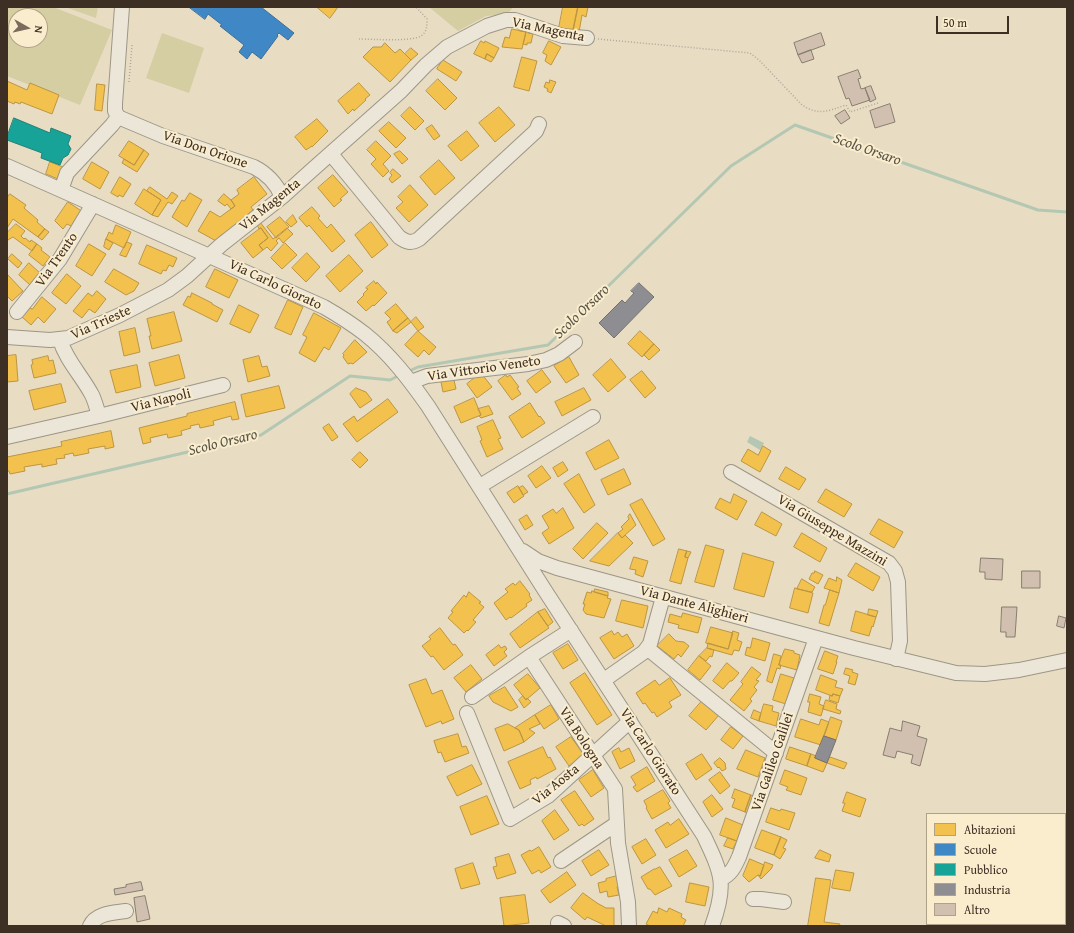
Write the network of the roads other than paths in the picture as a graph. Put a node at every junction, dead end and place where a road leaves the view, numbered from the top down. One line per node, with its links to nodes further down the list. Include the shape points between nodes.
1 (122, 7): 3 (street, via 115,104)
2 (587, 38): 5 (street, Via Magenta, via 563,36 515,20 487,26 447,47)
3 (118, 116): 7 (street, via 68,173); 8 (street, Via Don Orione, via 163,136 254,167 273,182)
4 (538, 124): 5 (street, via 536,131 414,242 404,241 399,237)
5 (331, 154): 8 (street, Via Magenta)
6 (7, 166): 7 (street, Via Carlo Giorato)
7 (61, 190): 9 (street, Via Carlo Giorato)
8 (282, 197): 10 (street, Via Magenta)
9 (93, 204): 10 (street, Via Carlo Giorato); 11 (street, Via Trento, via 60,259)
10 (205, 254): 13 (street, Via Trieste, via 187,276 168,290 137,307); 15 (street, Via Carlo Giorato, via 324,307 349,322 378,345)
11 (17, 312)
12 (7, 337): 13 (street, Via Trieste)
13 (60, 340): 17 (street, via 92,395)
14 (575, 342): 15 (street, Via Vittorio Veneto, via 546,360)
15 (407, 377): 21 (street, Via Carlo Giorato)
16 (223, 385): 17 (street, Via Napoli)
17 (99, 416): 19 (street, Via Napoli)
18 (593, 417): 21 (street)
19 (7, 437)
20 (731, 472): 31 (street, Via Giuseppe Mazzini, via 889,562 898,582 900,641)
21 (480, 486): 22 (street, Via Carlo Giorato)
22 (514, 541): 23 (street, Via Dante Alighieri); 25 (street, Via Carlo Giorato)
23 (538, 561): 24 (street, Via Dante Alighieri); 25 (street, Via Carlo Giorato)
24 (558, 568): 25 (street, via 547,574); 26 (street, Via Dante Alighieri)
25 (544, 589): 27 (street, Via Carlo Giorato)
26 (663, 597): 28 (street, Via Dante Alighieri); 29 (street, via 652,639)
27 (570, 630): 30 (street); 33 (street, Via Carlo Giorato)
28 (816, 638): 31 (street, Via Dante Alighieri); 37 (street, Via Galileo Galilei)
29 (647, 648): 33 (street); 37 (street)
30 (529, 657): 34 (street); 38 (street, Via Bologna)
31 (896, 659): 32 (street, Via Dante Alighieri, via 956,673 985,674)
32 (1067, 660)
33 (604, 680): 36 (street, Via Carlo Giorato)
34 (472, 697)
35 (467, 713): 38 (street, Via Aosta, via 510,819 548,796)
36 (630, 721): 38 (street, Via Aosta); 41 (street, Via Carlo Giorato, via 704,836)
37 (776, 753): 41 (street, Via Galileo Galilei, via 734,870)
38 (592, 754): 39 (street, Via Bologna, via 615,789)
39 (616, 824): 40 (street); 46 (street, Via Bologna, via 628,902)
40 (561, 861)
41 (721, 879): 47 (street, Via Carlo Giorato, via 718,911)
42 (753, 899): 43 (street)
43 (784, 902)
44 (126, 911): 45 (street, via 102,915)
45 (90, 926)
46 (629, 926)
47 (712, 926)

